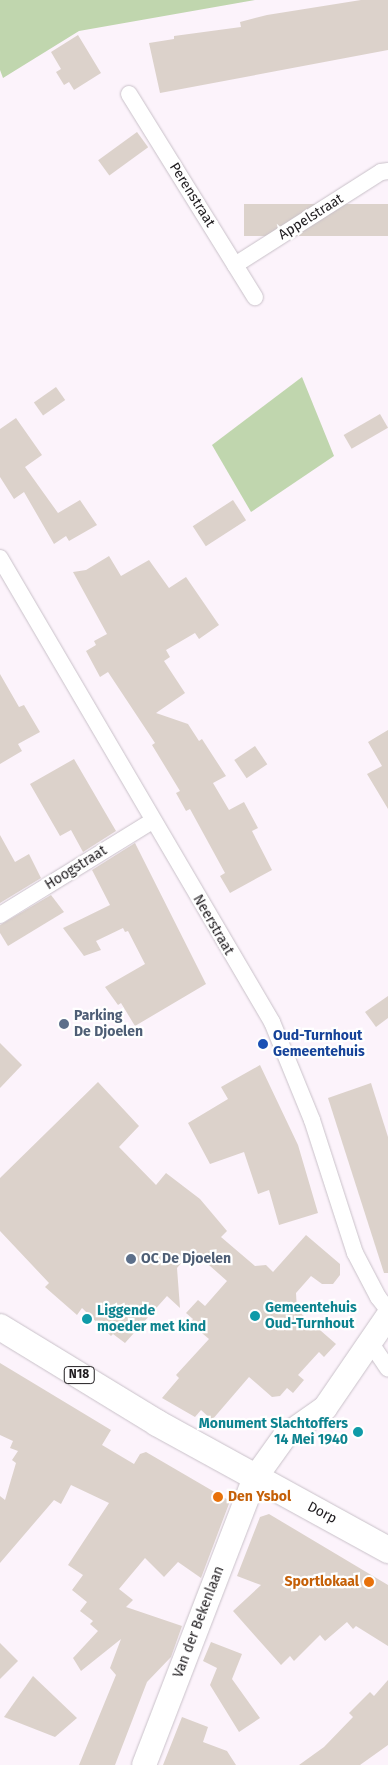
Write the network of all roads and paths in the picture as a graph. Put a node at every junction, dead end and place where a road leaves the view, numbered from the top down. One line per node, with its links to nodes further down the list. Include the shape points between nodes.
1 (129, 94): 3 (street, Perenstraat)
2 (388, 171): 3 (street, Appelstraat, via 381,172)
3 (235, 265): 4 (street, Perenstraat)
4 (255, 297)
5 (0, 558): 6 (street, Neerstraat)
6 (152, 821): 7 (street, Hoogstraat); 8 (street, Neerstraat, via 272,1022 312,1120 355,1253)
7 (0, 915)
8 (388, 1310)
9 (388, 1316): 11 (street)
10 (0, 1327): 13 (main road, N18)
11 (370, 1342): 12 (street); 13 (street, via 325,1408 285,1436)
12 (388, 1369)
13 (255, 1478): 14 (main road, Dorp / N18); 15 (street, Van der Bekenlaan)
14 (388, 1550)
15 (144, 1765)

